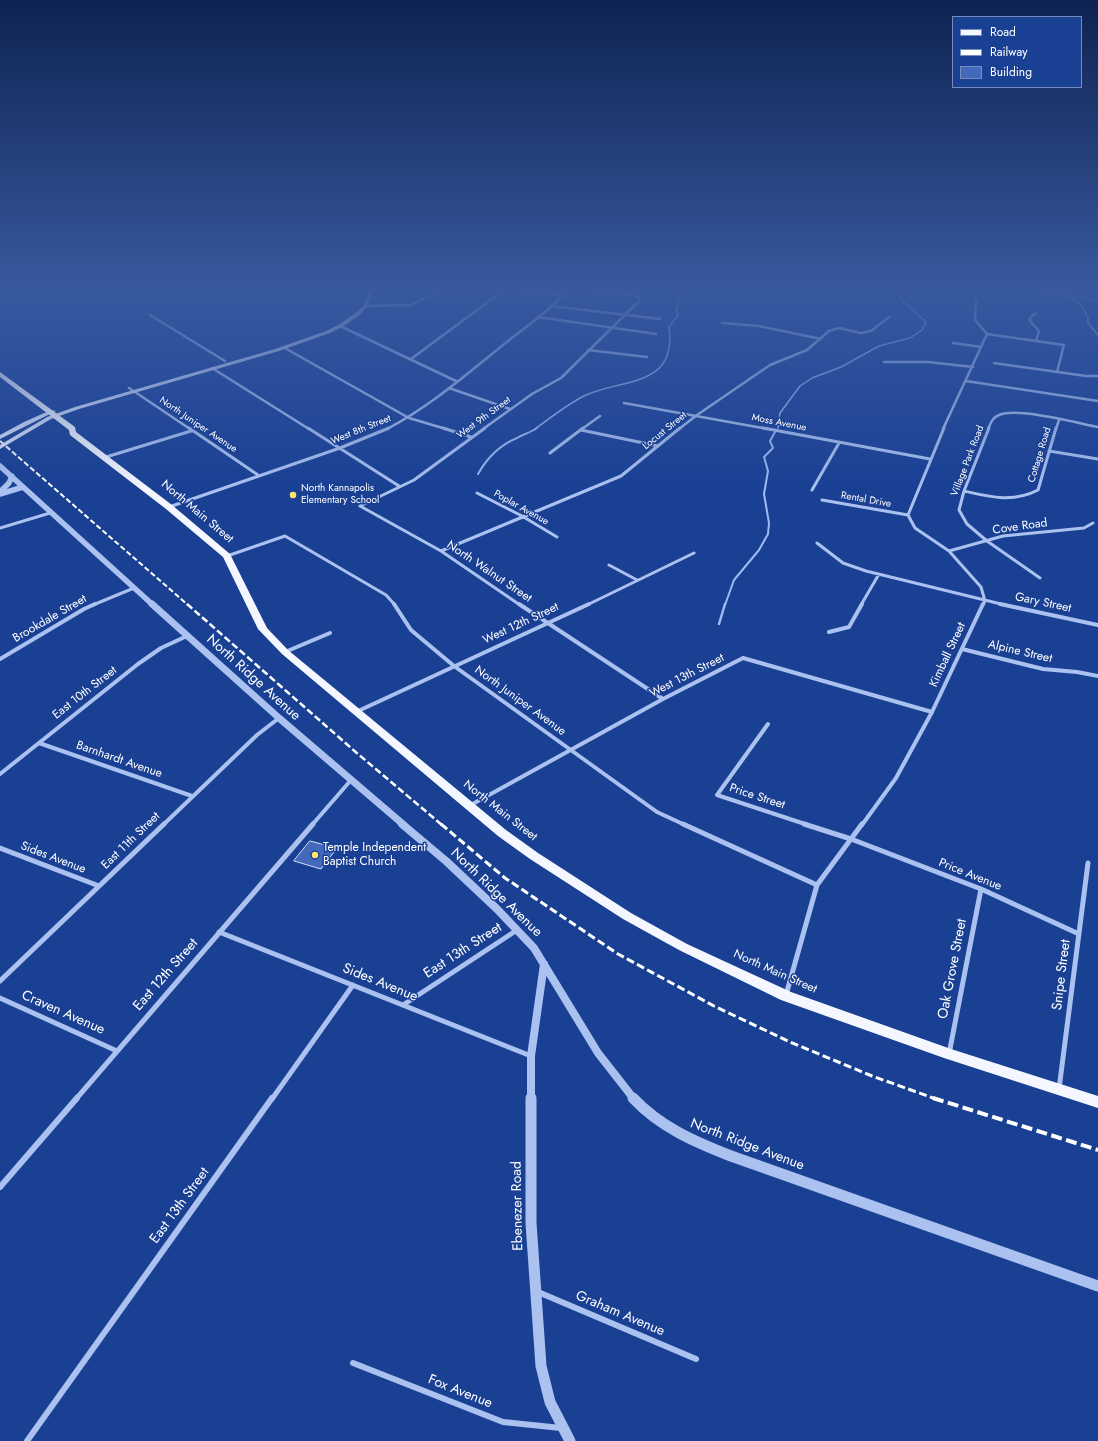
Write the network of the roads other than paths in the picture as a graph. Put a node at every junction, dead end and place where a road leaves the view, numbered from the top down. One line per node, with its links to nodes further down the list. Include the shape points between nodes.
1 (216, 355): 15 (street)
2 (246, 355): 15 (main road)
3 (255, 355): 19 (main road)
4 (298, 355): 34 (street)
5 (404, 355): 14 (street)
6 (417, 355): 14 (street)
7 (489, 355): 24 (street, West 8th Street)
8 (583, 355): 30 (street, West 9th Street, via 561,378)
9 (633, 355): 13 (street)
10 (794, 355): 32 (street, Locust Street, via 770,365)
11 (978, 355): 18 (street)
12 (1061, 355): 20 (street)
13 (648, 357)
14 (412, 359): 24 (street)
15 (225, 361): 27 (main road)
16 (884, 362): 18 (street, via 949,363)
17 (994, 362): 20 (street)
18 (973, 367): 25 (street)
19 (212, 368): 27 (main road); 44 (street)
20 (1057, 372): 22 (street)
21 (0, 374): 31 (main road, North Main Street)
22 (1098, 376)
23 (0, 381): 31 (main road)
24 (456, 381): 26 (street, West 8th Street)
25 (966, 381): 28 (street); 48 (street)
26 (449, 388): 30 (street); 34 (street, West 8th Street)
27 (131, 390): 31 (main road); 37 (street, North Juniper Avenue)
28 (1098, 401)
29 (624, 403): 32 (street, Moss Avenue)
30 (510, 409): 40 (street, West 9th Street)
31 (50, 415): 39 (main road); 43 (main road); 47 (main road, North Main Street)
32 (697, 415): 41 (street, Moss Avenue); 42 (street, Locust Street)
33 (600, 416): 38 (street)
34 (409, 418): 40 (street); 44 (street, West 8th Street, via 380,433)
35 (1059, 420): 36 (street, Village Park Road); 45 (street, Cottage Road); 56 (street, Village Park Road, via 1014,414 996,416 992,420)
36 (1098, 427)
37 (191, 430): 47 (street); 51 (street, North Juniper Avenue)
38 (581, 430): 42 (street); 46 (street)
39 (0, 437)
40 (471, 437): 53 (street, West 9th Street, via 414,480)
41 (838, 442): 48 (street, Moss Avenue); 55 (street)
42 (658, 446): 64 (street, Locust Street, via 621,476)
43 (0, 447)
44 (340, 448): 51 (street, West 8th Street); 53 (street)
45 (1049, 451): 49 (street); 56 (street, Cottage Road, via 1038,490 1028,497 1004,498)
46 (550, 453)
47 (106, 457): 61 (main road, North Main Street)
48 (930, 459): 63 (street)
49 (1098, 459)
50 (0, 466): 52 (street, North Ridge Avenue)
51 (258, 475): 61 (street, West 8th Street)
52 (12, 476): 54 (street, North Ridge Avenue); 57 (street)
53 (399, 486): 60 (street, West 9th Street)
54 (23, 487): 57 (street); 62 (street, North Ridge Avenue)
55 (812, 490)
56 (964, 491): 68 (street, Village Park Road, via 959,510 967,524)
57 (0, 493)
58 (477, 493): 64 (street, Poplar Avenue)
59 (822, 500): 63 (street, Rental Drive)
60 (360, 506): 70 (street, North Walnut Street)
61 (169, 507): 73 (main road, North Main Street)
62 (50, 513): 66 (street); 78 (street, North Ridge Avenue)
63 (908, 515): 71 (street, via 915,528)
64 (522, 516): 67 (street, Poplar Avenue); 70 (street, Locust Street)
65 (1093, 524): 68 (street, Cove Road, via 1084,528 1003,536)
66 (0, 528)
67 (557, 537)
68 (987, 541): 71 (street, Cove Road); 76 (street, Village Park Road)
69 (817, 543): 75 (street, Gary Street, via 843,563)
70 (441, 551): 80 (street, North Walnut Street)
71 (949, 551): 79 (street, via 981,587)
72 (694, 553): 77 (street, West 12th Street)
73 (227, 556): 86 (main road, North Main Street, via 263,629); 88 (street, North Juniper Avenue, via 284,536 386,595 411,630)
74 (609, 565): 77 (street)
75 (879, 574): 79 (street, Gary Street); 82 (street, via 849,626)
76 (1040, 578)
77 (636, 580): 80 (street, West 12th Street)
78 (134, 588): 84 (street, North Ridge Avenue); 87 (street, Brookdale Street, via 84,609)
79 (984, 601): 81 (street, Gary Street); 85 (street, Kimball Street)
80 (548, 624): 88 (street, West 12th Street); 90 (street, North Walnut Street)
81 (1098, 625)
82 (829, 632)
83 (330, 633): 86 (street)
84 (187, 636): 93 (street, North Ridge Avenue); 95 (street, East 10th Street, via 161,648 138,664)
85 (962, 649): 89 (street, Alpine Street, via 1042,669); 92 (street, Kimball Street)
86 (285, 652): 91 (main road, North Main Street)
87 (0, 659)
88 (454, 666): 91 (street, West 12th Street); 96 (street, North Juniper Avenue)
89 (1098, 676)
90 (663, 699): 92 (street, West 13th Street, via 743,658); 96 (street, West 13th Street)
91 (356, 712): 100 (main road, North Main Street)
92 (932, 712): 101 (street, Kimball Street, via 896,778)
93 (278, 718): 98 (street, North Ridge Avenue); 99 (street, East 11th Street)
94 (768, 724): 101 (street, Price Street, via 717,795)
95 (39, 743): 97 (street, East 10th Street); 99 (street, Barnhardt Avenue)
96 (571, 750): 100 (street, West 13th Street); 104 (street, North Juniper Avenue, via 657,812)
97 (0, 774)
98 (351, 780): 107 (street, North Ridge Avenue, via 446,861); 108 (street, East 12th Street)
99 (192, 796): 105 (street, East 11th Street)
100 (469, 806): 113 (main road, North Main Street, via 534,856 627,916 683,947)
101 (851, 839): 104 (street, Kimball Street); 106 (street, Price Avenue)
102 (0, 848): 105 (street, Sides Avenue)
103 (1088, 863): 109 (street, Snipe Street)
104 (817, 885): 113 (street, Kimball Street)
105 (99, 886): 111 (street, East 11th Street)
106 (982, 889): 109 (street, Price Avenue); 117 (street, Oak Grove Street)
107 (517, 930): 110 (street, North Ridge Avenue, via 534,948); 115 (street, East 13th Street)
108 (219, 932): 112 (street, Sides Avenue); 116 (street, East 12th Street)
109 (1079, 934): 119 (street, Snipe Street)
110 (544, 964): 118 (street, Ebenezer Road); 122 (street, North Ridge Avenue, via 598,1053 626,1091 644,1110 664,1125 731,1156)
111 (0, 981)
112 (353, 986): 115 (street, Sides Avenue); 127 (street, East 13th Street)
113 (786, 996): 117 (main road, North Main Street)
114 (0, 998): 116 (street, Craven Avenue)
115 (403, 1005): 118 (street, Sides Avenue)
116 (117, 1051): 121 (street, East 12th Street)
117 (949, 1054): 119 (main road, North Main Street)
118 (531, 1056): 123 (street, Ebenezer Road, via 531,1223)
119 (1059, 1089): 120 (main road, North Main Street)
120 (1098, 1102)
121 (0, 1187)
122 (1098, 1286)
123 (536, 1291): 124 (street, Graham Avenue); 126 (street, Ebenezer Road, via 541,1366 550,1402)
124 (696, 1359)
125 (352, 1363): 126 (street, Fox Avenue, via 503,1422)
126 (562, 1428): 128 (street, Ebenezer Road)
127 (27, 1441)
128 (570, 1441)

